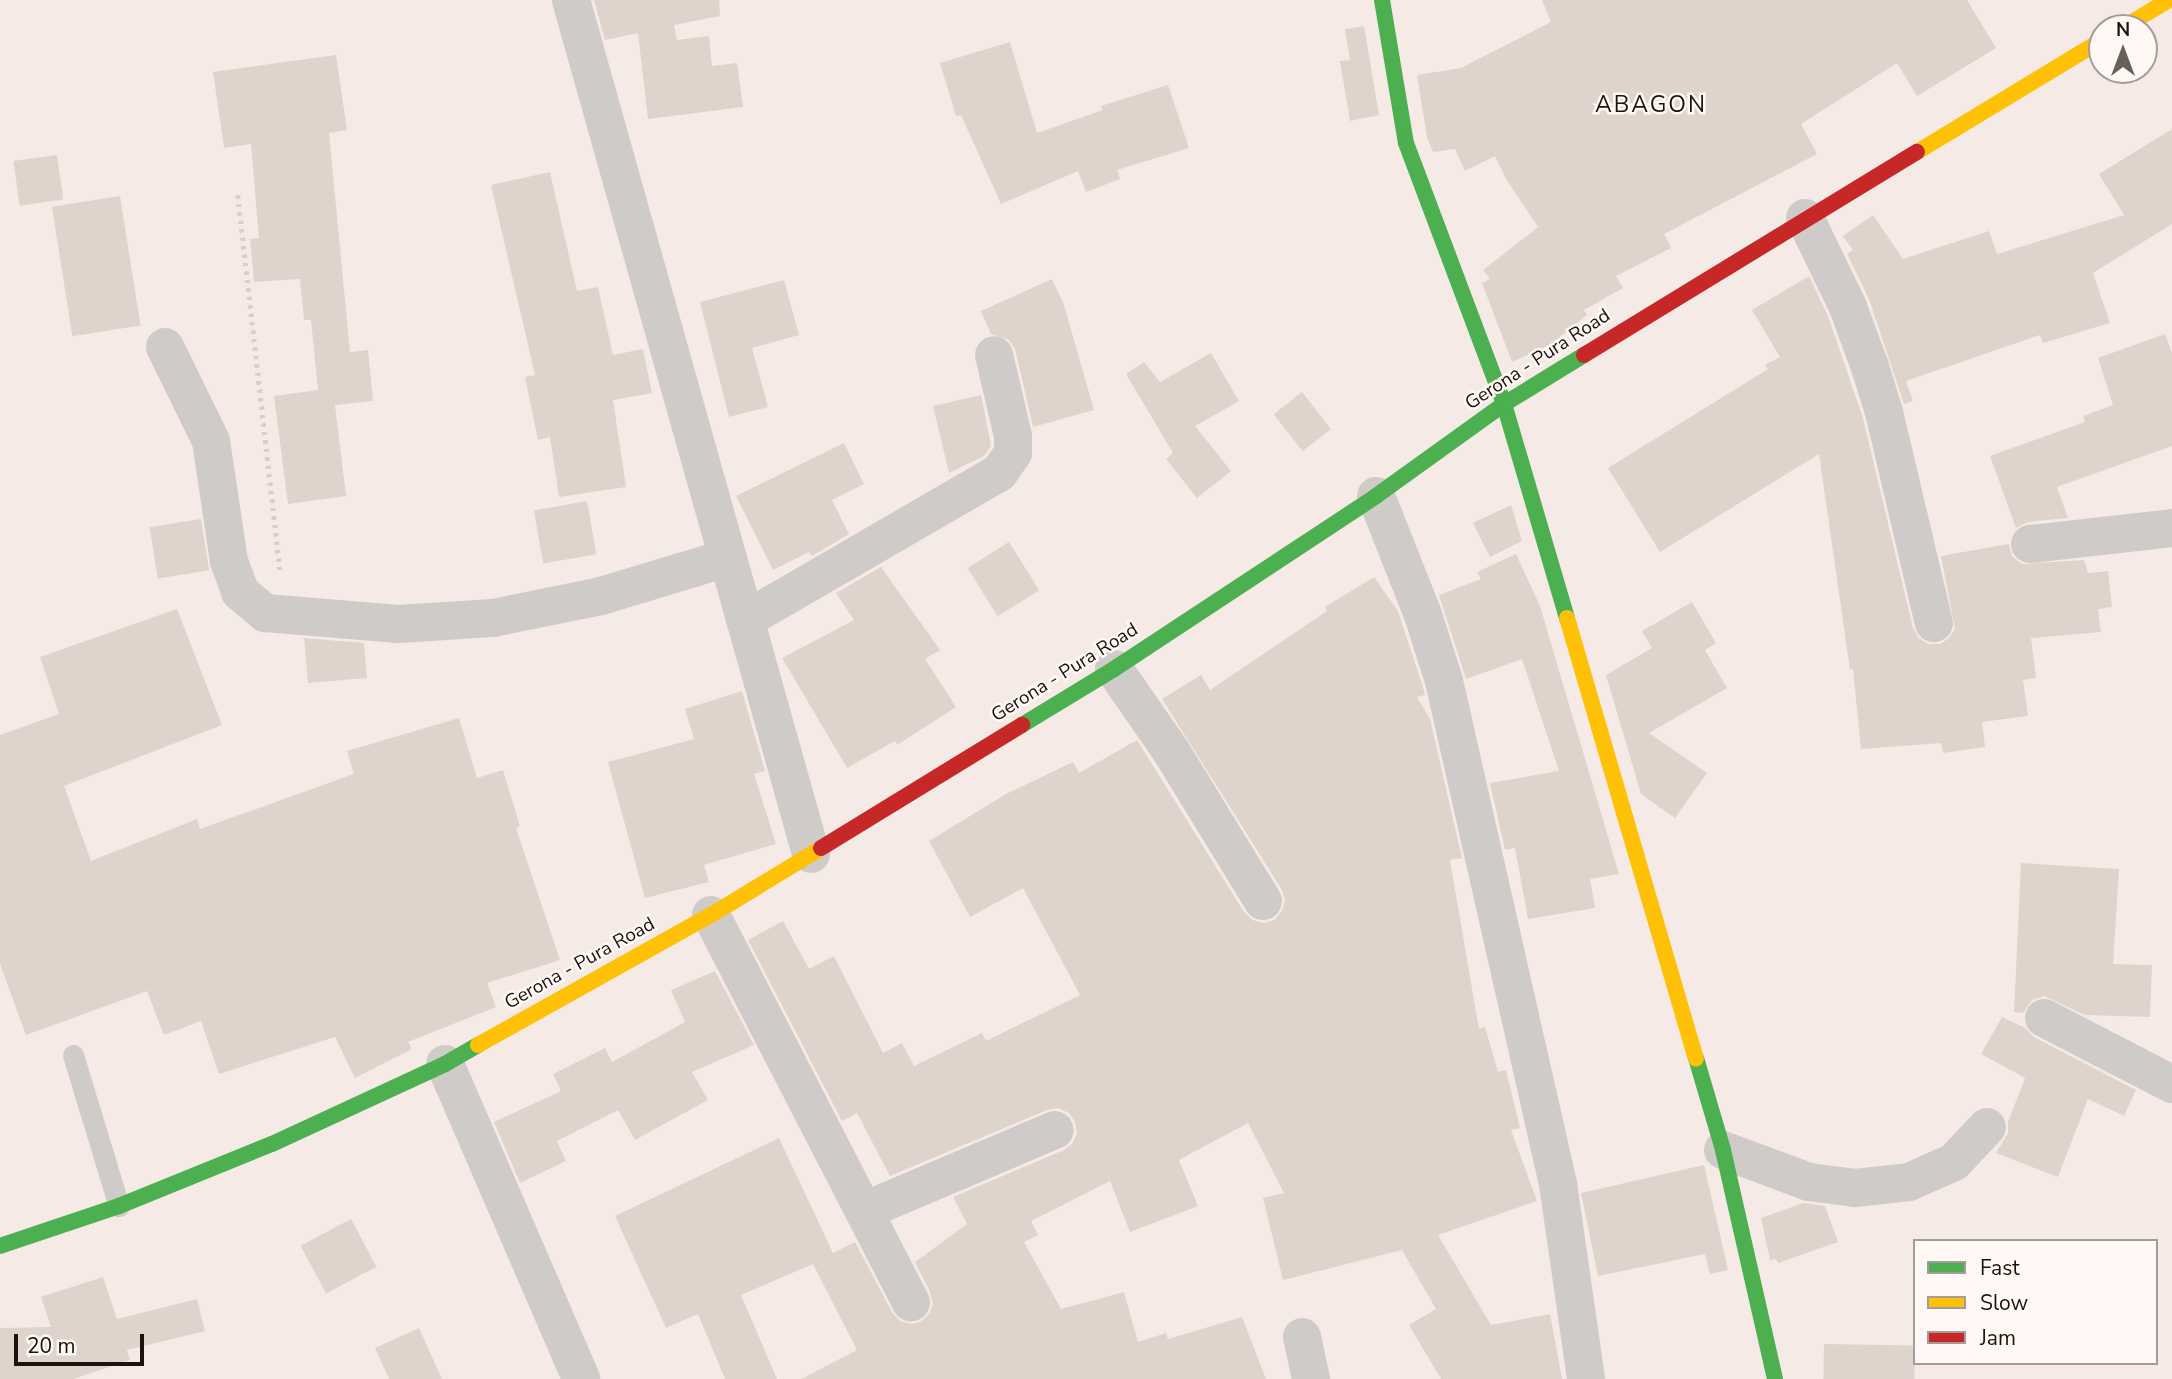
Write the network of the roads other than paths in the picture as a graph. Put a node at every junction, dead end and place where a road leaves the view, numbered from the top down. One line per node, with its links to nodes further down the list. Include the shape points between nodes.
1 (571, 0): 13 (street)
2 (1382, 0): 9 (main road, via 1406,143)
3 (2169, 0): 4 (main road)
4 (2146, 14)
5 (2088, 48): 6 (main road, Gerona - Pura Road)
6 (1805, 218): 9 (main road, Gerona - Pura Road); 15 (street, via 1870,367)
7 (166, 347): 13 (street, via 211,441 229,561 240,592 265,613 398,624 493,618 601,596)
8 (994, 355): 14 (street, via 1013,436 1013,453 999,473)
9 (1504, 404): 10 (main road, Gerona - Pura Road); 26 (main road)
10 (1376, 496): 16 (main road, Gerona - Pura Road); 34 (street, via 1444,681 1558,1184)
11 (2172, 528): 12 (street)
12 (2030, 544)
13 (727, 558): 14 (street)
14 (745, 620): 17 (street)
15 (1934, 623)
16 (1114, 669): 17 (main road, Gerona - Pura Road); 18 (street)
17 (811, 854): 19 (main road, Gerona - Pura Road)
18 (1264, 901)
19 (711, 915): 22 (main road, Gerona - Pura Road); 28 (street)
20 (2044, 1018): 23 (street)
21 (72, 1055): 27 (lane)
22 (445, 1064): 27 (main road, Gerona - Pura Road, via 272,1144); 32 (street)
23 (2172, 1084)
24 (1987, 1127): 26 (street, via 1954,1162 1909,1182 1855,1188 1809,1182)
25 (1055, 1130): 28 (street)
26 (1723, 1150): 35 (main road)
27 (119, 1206): 29 (main road, Gerona - Pura Road)
28 (864, 1212): 30 (street)
29 (0, 1246)
30 (911, 1302)
31 (1302, 1337): 33 (street)
32 (581, 1379)
33 (1311, 1379)
34 (1586, 1379)
35 (1775, 1379)

